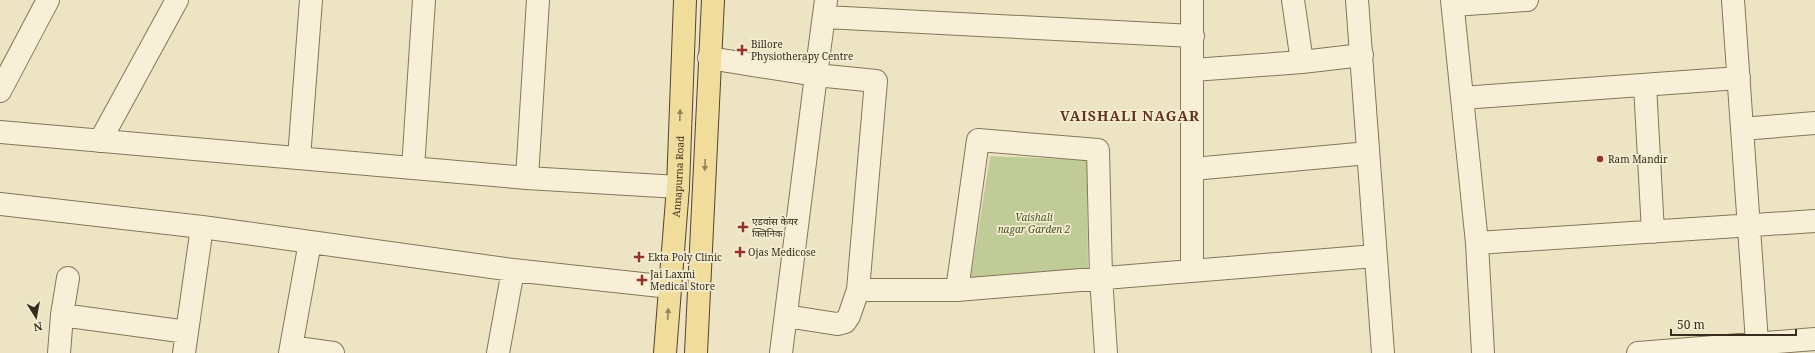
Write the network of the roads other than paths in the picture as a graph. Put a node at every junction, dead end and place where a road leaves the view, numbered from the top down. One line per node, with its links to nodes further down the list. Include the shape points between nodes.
1 (48, 0): 23 (street)
2 (177, 0): 28 (street)
3 (311, 0): 30 (street)
4 (424, 0): 31 (street)
5 (538, 0): 33 (street)
6 (685, 0): 34 (main road, Annapurna Road, one-way to 6)
7 (713, 0): 17 (main road)
8 (1192, 0): 15 (street)
9 (1293, 0): 18 (street)
10 (1357, 0): 16 (street)
11 (1527, 0): 13 (street)
12 (1733, 0): 21 (street)
13 (1453, 3): 24 (street)
14 (825, 8): 15 (street); 20 (street)
15 (1193, 36): 19 (street)
16 (1362, 55): 18 (street); 29 (street)
17 (709, 58): 20 (street); 62 (main road, one-way to 62)
18 (1302, 62): 19 (street)
19 (1193, 70): 32 (street)
20 (816, 76): 48 (street, via 876,81); 51 (street)
21 (1739, 78): 22 (street); 26 (street)
22 (1645, 85): 24 (street); 39 (street)
23 (0, 91)
24 (1462, 98): 41 (street)
25 (1815, 123): 26 (street)
26 (1742, 129): 37 (street)
27 (0, 132): 28 (street)
28 (100, 141): 30 (street)
29 (1368, 153): 32 (street); 42 (street)
30 (299, 158): 31 (street)
31 (413, 168): 33 (street)
32 (1193, 169): 44 (street)
33 (526, 178): 34 (street)
34 (678, 187): 47 (main road, Annapurna Road)
35 (0, 204): 38 (street)
36 (1815, 222): 37 (street)
37 (1748, 226): 39 (street); 54 (street)
38 (202, 227): 40 (street); 52 (street)
39 (1653, 232): 41 (street)
40 (310, 242): 43 (street); 55 (street)
41 (1477, 243): 66 (street)
42 (1375, 256): 44 (street); 65 (street)
43 (513, 270): 47 (street); 60 (street)
44 (1192, 270): 45 (street)
45 (1101, 277): 49 (street); 49 (street, via 1098,150 978,140); 64 (street)
46 (68, 278): 50 (street)
47 (670, 287): 61 (main road, Annapurna Road, one-way to 47)
48 (858, 290): 49 (street); 51 (street, via 850,316 845,322 837,324)
49 (957, 290)
50 (62, 315): 52 (street); 57 (street)
51 (786, 316): 63 (street)
52 (187, 332): 58 (street)
53 (1815, 339): 54 (street)
54 (1756, 342): 56 (street)
55 (291, 350): 59 (street)
56 (1688, 351): 67 (street)
57 (58, 353)
58 (184, 353)
59 (333, 353)
60 (498, 353)
61 (665, 353)
62 (696, 353)
63 (781, 353)
64 (1106, 353)
65 (1383, 353)
66 (1482, 353)
67 (1638, 353)

